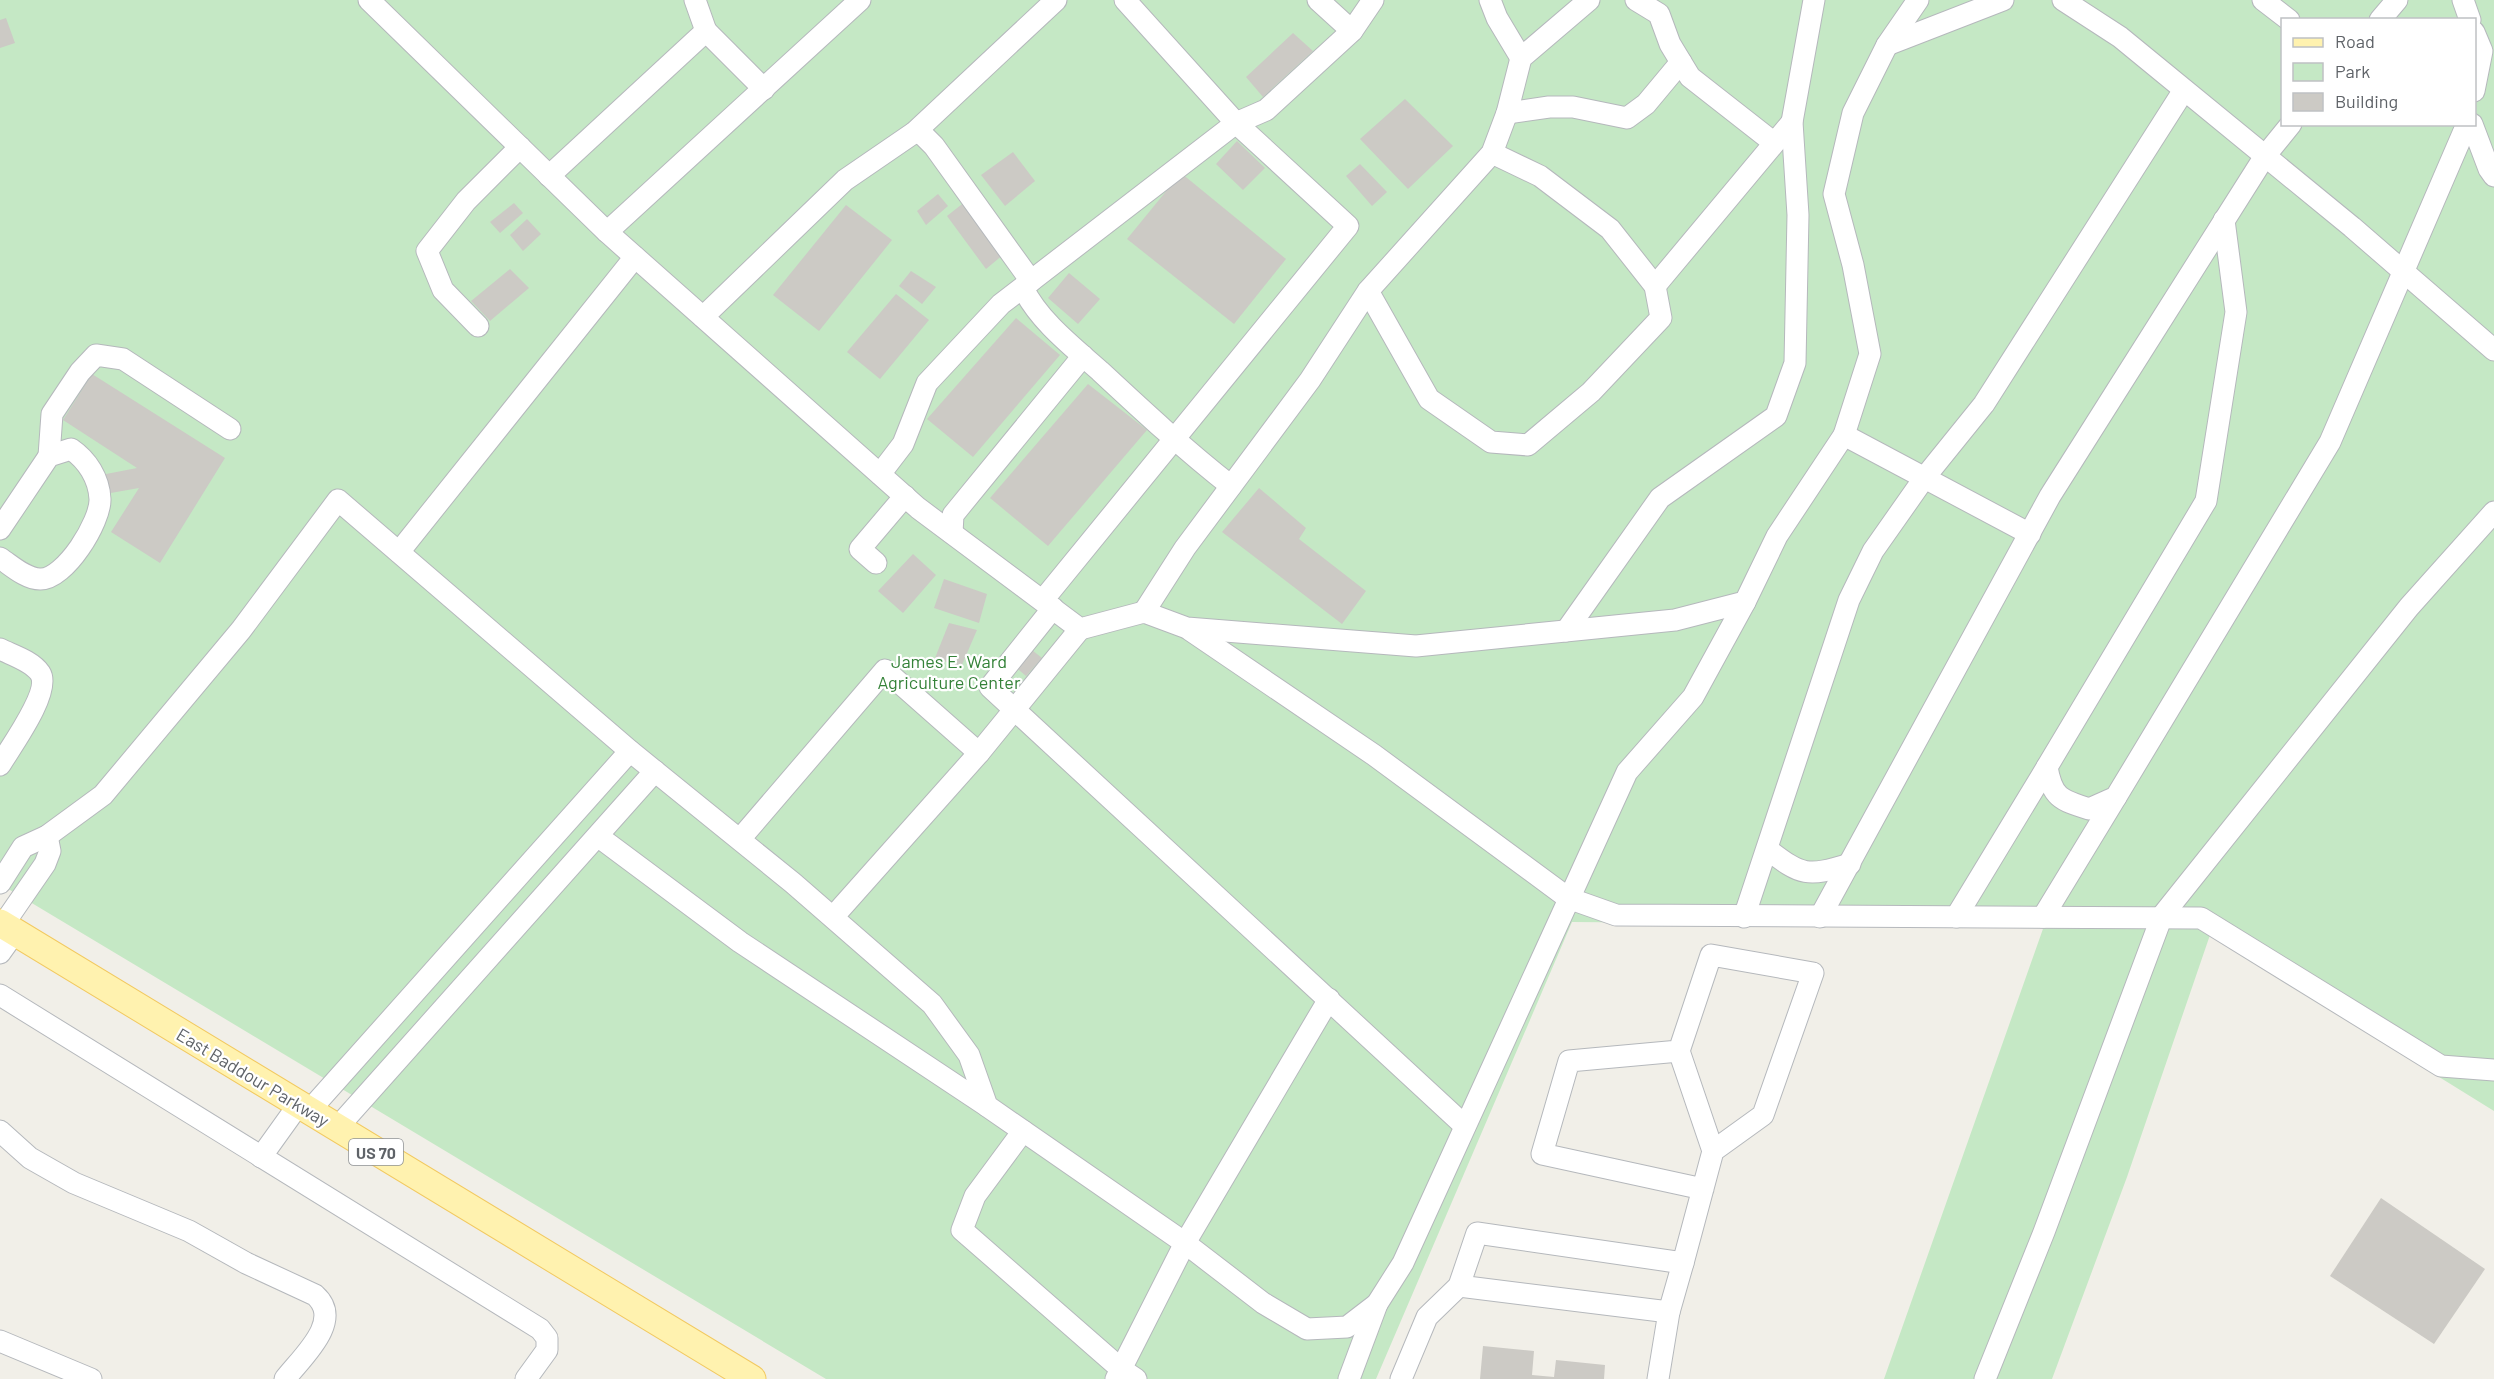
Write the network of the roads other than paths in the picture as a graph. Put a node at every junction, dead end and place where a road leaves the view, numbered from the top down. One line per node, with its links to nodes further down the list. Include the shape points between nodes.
1 (369, 0): 38 (street)
2 (695, 0): 21 (street)
3 (860, 0): 28 (street)
4 (1056, 0): 36 (street)
5 (1125, 0): 32 (street)
6 (1318, 0): 22 (street)
7 (1373, 0): 22 (street)
8 (1490, 0): 25 (street)
9 (1589, 0): 25 (street)
10 (1636, 0): 26 (street, via 1659,14)
11 (1814, 0): 31 (street)
12 (1918, 0): 24 (street)
13 (2003, 0): 24 (street)
14 (2063, 0): 29 (street, via 2120,38)
15 (2263, 0): 18 (street)
16 (2397, 0): 19 (street)
17 (2463, 0): 20 (street)
18 (2286, 18)
19 (2382, 18)
20 (2469, 18)
21 (706, 31): 28 (street); 41 (street)
22 (1352, 31): 32 (street, via 1266,110)
23 (2476, 35): 27 (street, via 2482,51)
24 (1887, 45): 55 (street, via 1853,113 1834,194 1870,354)
25 (1521, 58): 30 (street)
26 (1681, 62): 30 (street, via 1646,104 1627,118 1550,106); 37 (street, via 1690,77)
27 (2476, 85)
28 (764, 89): 44 (street)
29 (2184, 90): 40 (street); 59 (street, via 1984,404)
30 (1507, 113): 39 (street)
31 (1792, 122): 37 (street); 74 (street, via 1798,215 1795,363 1776,416 1660,498)
32 (1236, 123): 47 (street); 56 (street, via 1348,226)
33 (2289, 126): 40 (street)
34 (2466, 126): 46 (street)
35 (2473, 126): 42 (street)
36 (915, 132): 47 (street, via 934,146); 50 (street, via 845,180)
37 (1773, 142): 48 (street)
38 (520, 147): 41 (street); 51 (street, via 466,201 427,251 443,290)
39 (1492, 153): 48 (street, via 1540,176 1610,229); 49 (street)
40 (2265, 156): 43 (street); 46 (street)
41 (549, 176): 44 (street)
42 (2494, 176)
43 (2224, 220): 65 (street); 80 (street, via 2236,312 2205,501)
44 (607, 232): 45 (street)
45 (635, 258): 50 (street); 66 (street)
46 (2404, 272): 52 (street); 82 (street, via 2330,442)
47 (1027, 284): 53 (street, via 1029,301); 58 (street, via 1001,304 927,383 903,444)
48 (1655, 286): 49 (street, via 1661,318 1591,392 1528,445 1491,442 1429,399)
49 (1368, 291): 60 (street, via 1310,380)
50 (703, 317): 58 (street)
51 (478, 326)
52 (2494, 350)
53 (1083, 356): 56 (street); 64 (street, via 953,514)
54 (230, 429): 57 (street, via 123,358 96,355 52,414)
55 (1844, 435): 59 (street); 69 (street, via 1777,536)
56 (1173, 440): 60 (street); 70 (street)
57 (49, 456): 63 (street); 67 (street, via 71,449 91,468 100,498 97,518 57,574 43,580 31,578)
58 (880, 474): 61 (street)
59 (1925, 477): 65 (street); 86 (street, via 1873,550 1849,600)
60 (1231, 486): 71 (street)
61 (905, 496): 64 (street); 68 (street, via 860,549)
62 (2494, 512): 91 (street, via 2409,607)
63 (0, 529)
64 (952, 533): 70 (street)
65 (2030, 534): 87 (street)
66 (399, 552): 77 (street); 83 (street, via 339,500 240,630 103,795)
67 (0, 558)
68 (876, 562)
69 (1744, 602): 74 (street, via 1675,620); 89 (street, via 1693,697 1627,772)
70 (1048, 604): 73 (street); 76 (street, via 990,687)
71 (1144, 612): 72 (street); 73 (street)
72 (1187, 628): 74 (street, via 1416,646); 89 (street, via 1374,755)
73 (1080, 629): 76 (street)
74 (1566, 631)
75 (0, 649): 79 (street, via 28,663 43,679 41,695)
76 (1016, 710): 78 (street); 100 (street)
77 (630, 752): 81 (street); 97 (street)
78 (979, 753): 85 (street, via 885,670); 92 (street)
79 (0, 765)
80 (2047, 767): 82 (street, via 2050,788 2068,803 2089,809); 95 (street)
81 (656, 771): 84 (street); 85 (street)
82 (2116, 797): 90 (street)
83 (47, 836): 88 (street, via 23,847); 96 (street, via 50,851 45,864)
84 (599, 837): 98 (street); 103 (street, via 740,942)
85 (740, 839): 92 (street)
86 (1767, 849): 87 (street, via 1791,868 1816,874); 93 (street)
87 (1850, 864): 94 (street)
88 (0, 883)
89 (1568, 898): 93 (street, via 1616,915); 105 (street)
90 (2043, 916): 91 (street); 95 (street)
91 (2162, 916): 102 (street, via 2201,918 2441,1066); 126 (street)
92 (833, 917): 103 (street, via 932,1004 969,1055)
93 (1744, 917): 94 (street)
94 (1820, 917): 95 (street)
95 (1956, 917)
96 (5, 933): 104 (main road, East Baddour Parkway / US 70)
97 (458, 945): 98 (street); 104 (street)
98 (484, 964): 106 (street)
99 (0, 995): 110 (street)
100 (1329, 999): 105 (street); 112 (street)
101 (1679, 1051): 109 (street); 109 (street, via 1711,955 1813,974 1763,1115); 111 (street, via 1569,1061 1542,1154)
102 (2494, 1070)
103 (987, 1106): 108 (street)
104 (304, 1108): 106 (main road, East Baddour Parkway / US 70); 110 (street)
105 (1465, 1126): 115 (street, via 1403,1263)
106 (337, 1128): 122 (main road, East Baddour Parkway / US 70)
107 (0, 1131): 120 (street, via 30,1158 74,1183 189,1231 315,1295 323,1302 325,1311 322,1331)
108 (1023, 1131): 112 (street); 118 (street, via 975,1196 962,1230)
109 (1713, 1151): 111 (street)
110 (261, 1157): 121 (street, via 540,1329 547,1338 547,1350)
111 (1703, 1189): 113 (street)
112 (1185, 1243): 115 (street, via 1263,1303 1306,1329 1347,1327); 118 (street)
113 (1683, 1263): 114 (street, via 1477,1233); 116 (street)
114 (1459, 1286): 116 (street); 124 (street, via 1427,1317)
115 (1377, 1304): 123 (street)
116 (1669, 1312): 125 (street)
117 (0, 1341): 119 (street)
118 (1124, 1376)
119 (91, 1379)
120 (285, 1379)
121 (526, 1379)
122 (752, 1379)
123 (1349, 1379)
124 (1401, 1379)
125 (1658, 1379)
126 (1985, 1379)

